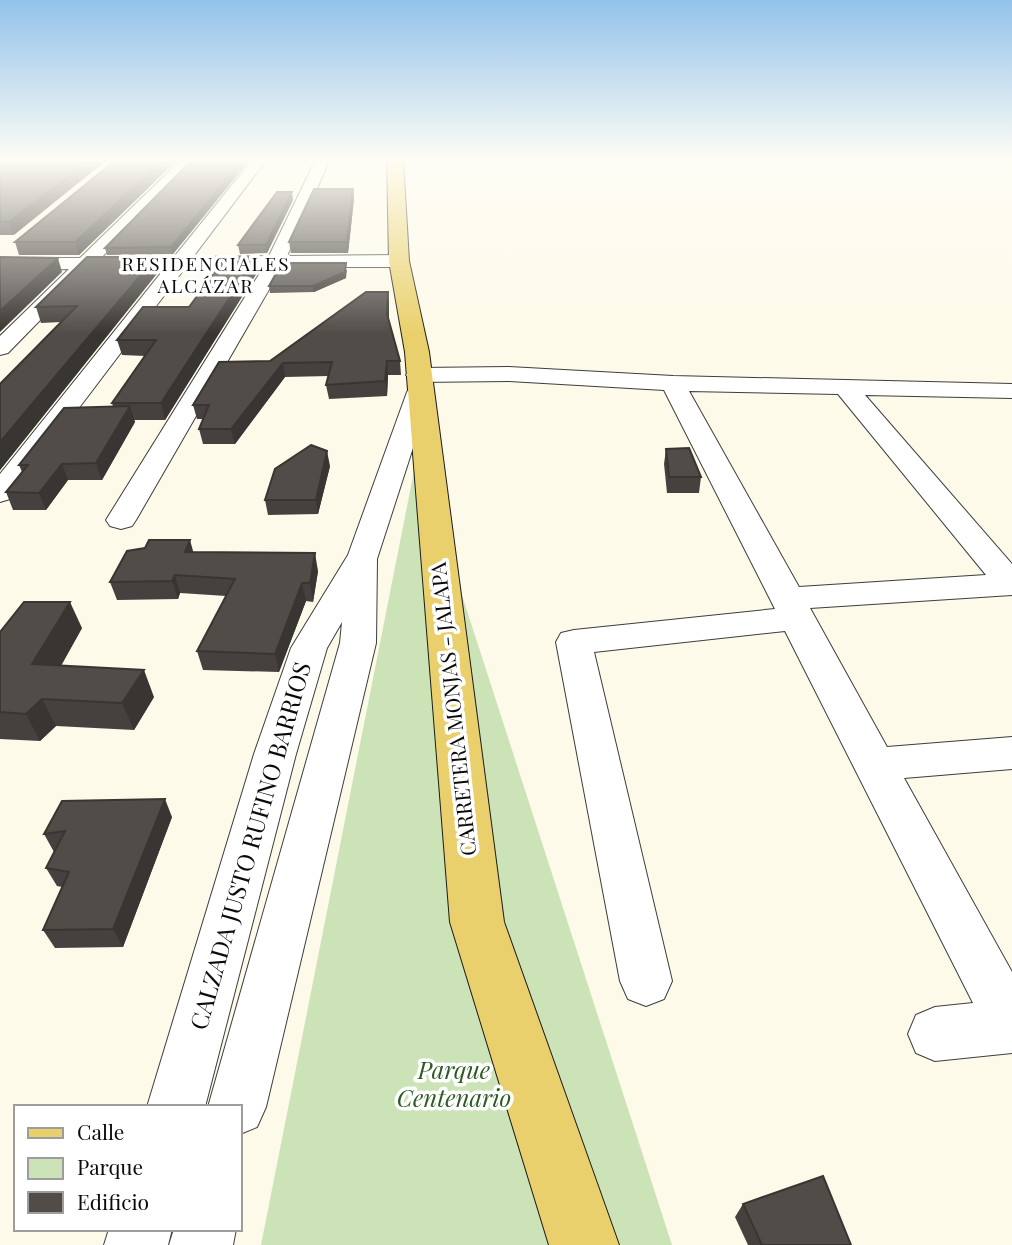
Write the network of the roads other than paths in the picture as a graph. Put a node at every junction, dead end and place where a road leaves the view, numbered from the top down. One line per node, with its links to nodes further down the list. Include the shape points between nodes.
1 (132, 217): 8 (street)
2 (216, 217): 9 (street)
3 (296, 217): 7 (street)
4 (397, 217): 6 (main road, CARRETERA MONJAS - JALAPA)
5 (3, 257): 8 (street)
6 (399, 261): 7 (street); 11 (main road, CARRETERA MONJAS - JALAPA)
7 (275, 263): 9 (street); 16 (street)
8 (85, 264): 9 (street); 10 (street)
9 (180, 264): 15 (street)
10 (0, 348)
11 (419, 383): 12 (street, via 499,374); 17 (street, CALZADA JUSTO RUFINO BARRIOS); 27 (main road, CARRETERA MONJAS - JALAPA, via 477,922)
12 (673, 383): 13 (street); 19 (street)
13 (845, 387): 14 (street); 18 (street)
14 (1012, 391)
15 (0, 493)
16 (121, 520)
17 (364, 555): 25 (street, CALZADA JUSTO RUFINO BARRIOS, via 309,648); 26 (street, CALZADA JUSTO RUFINO BARRIOS, via 358,643)
18 (1012, 584): 19 (street)
19 (792, 608): 21 (street); 22 (street, via 575,642)
20 (1012, 753): 21 (street)
21 (875, 764): 23 (street)
22 (646, 981)
23 (1012, 1025): 24 (street)
24 (935, 1034)
25 (177, 1105)
26 (238, 1105)
27 (584, 1245)

